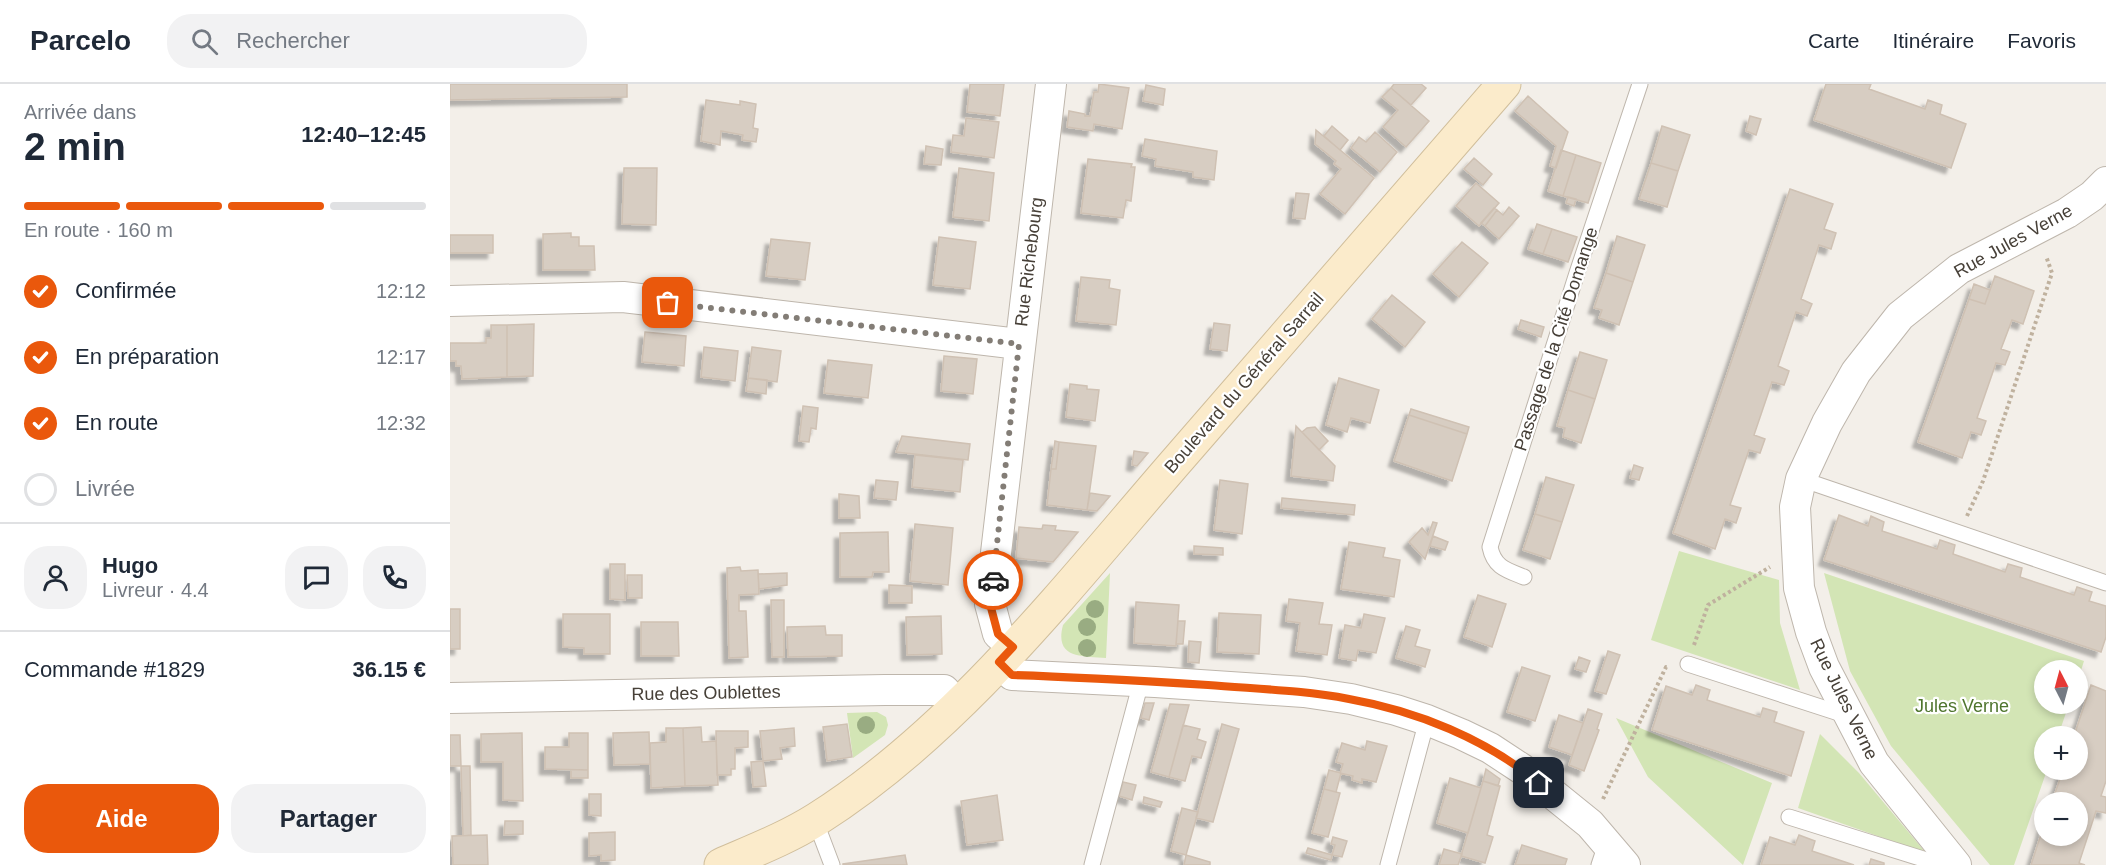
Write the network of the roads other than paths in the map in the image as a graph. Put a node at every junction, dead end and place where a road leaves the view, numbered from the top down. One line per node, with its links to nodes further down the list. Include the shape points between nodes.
1 (1050, 84): 6 (street, Rue Richebourg)
2 (1504, 84): 10 (main road, Boulevard du Général Sarrail)
3 (1640, 84): 8 (lane, Passage de la Cité Domange, via 1490,547 1499,567)
4 (2106, 182): 7 (street, Rue Jules Verne, via 2067,213 1959,269 1900,316 1856,372)
5 (450, 301): 6 (street, via 623,297)
6 (1019, 344): 10 (street, Rue Richebourg, via 990,604 998,634)
7 (1801, 479): 9 (lane); 15 (street, Rue Jules Verne, via 1795,507 1799,588 1824,667)
8 (1524, 577)
9 (2106, 583)
10 (998, 663): 12 (street, via 1012,675); 14 (main road, Boulevard du Général Sarrail)
11 (1688, 664): 15 (lane)
12 (1141, 682): 16 (street, via 1304,692 1351,699); 23 (lane)
13 (450, 698): 14 (street, Rue des Oublettes, via 944,690)
14 (957, 704): 18 (main road, Boulevard du Général Sarrail, via 875,778)
15 (1850, 717): 20 (street, Rue Jules Verne, via 1874,763)
16 (1427, 720): 19 (street, via 1490,748 1522,769 1590,824); 24 (lane)
17 (1789, 817): 20 (lane, via 1936,863)
18 (815, 820): 21 (main road, Boulevard du Général Sarrail, via 772,844); 22 (lane)
19 (1610, 858)
20 (1953, 862)
21 (721, 865)
22 (832, 865)
23 (1092, 865)
24 (1388, 865)

